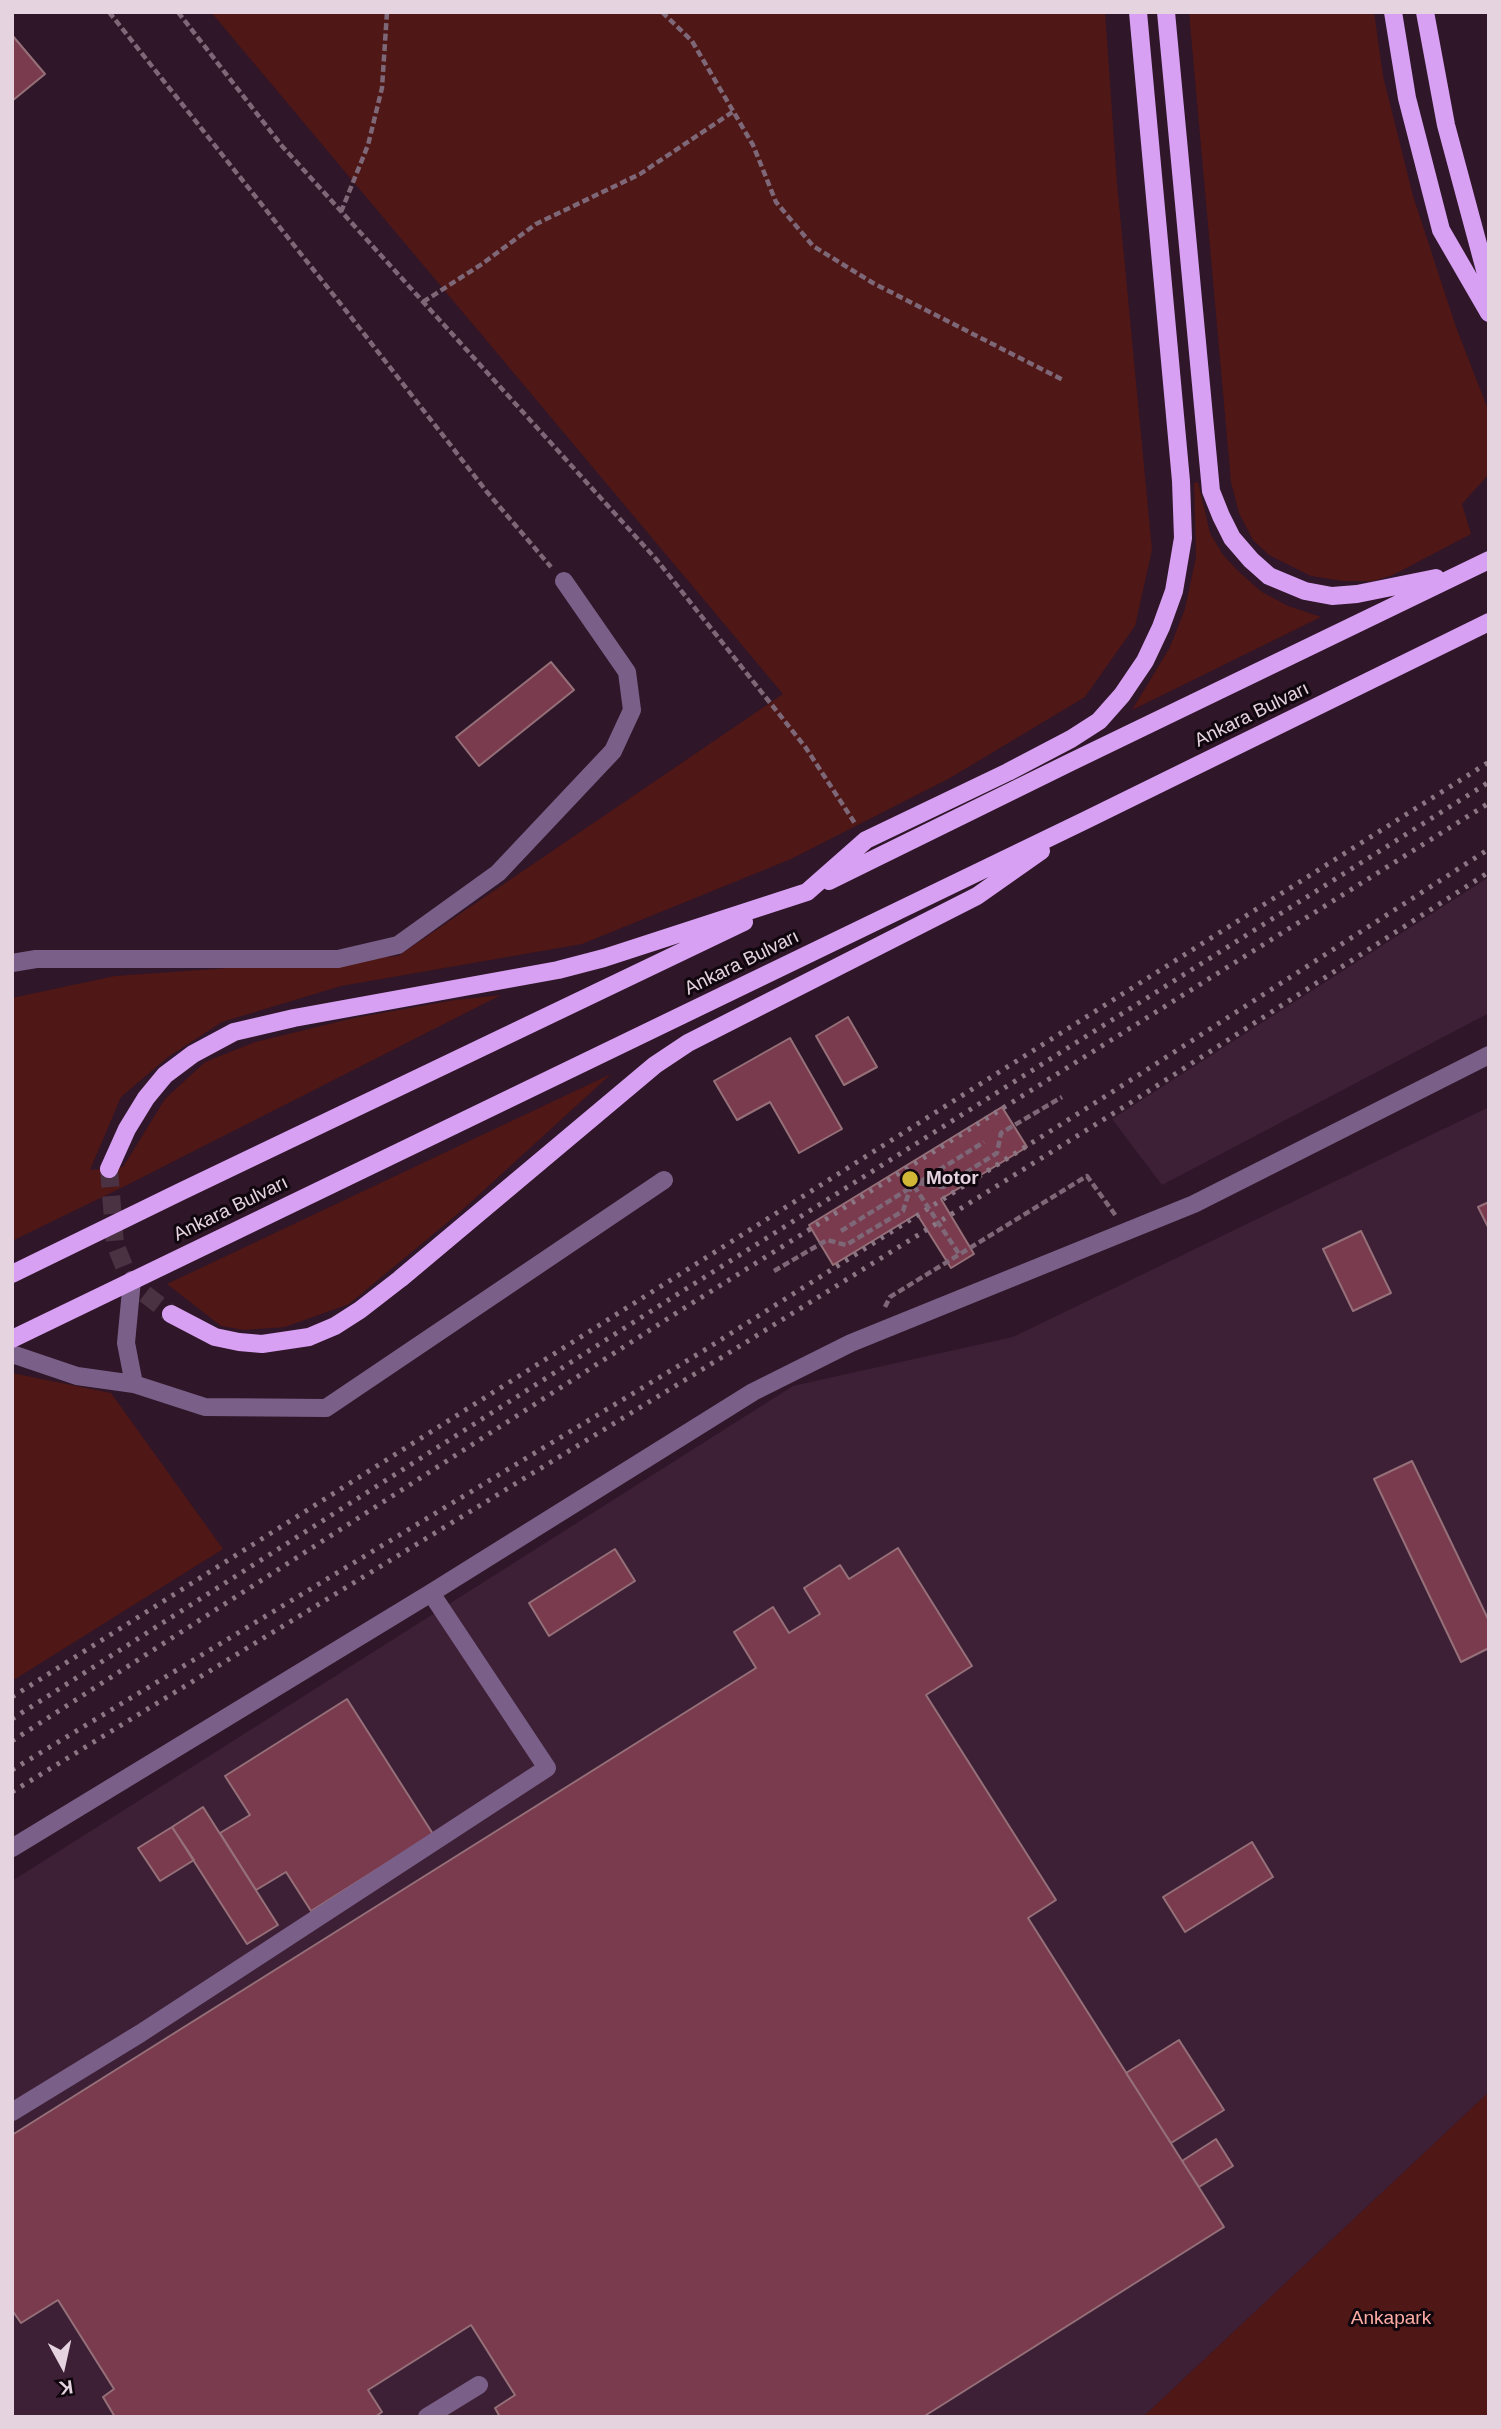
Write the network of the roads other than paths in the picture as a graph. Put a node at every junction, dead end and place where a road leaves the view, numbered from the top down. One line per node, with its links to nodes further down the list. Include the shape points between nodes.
1 (1138, 12): 12 (main road, via 1181,481 1183,538 1174,591 1161,627 1145,661 1099,720 1008,772 866,840)
2 (1166, 12): 8 (main road, via 1211,491 1232,538 1269,576 1332,596)
3 (1393, 12): 6 (main road, via 1407,98 1441,230)
4 (1425, 12): 5 (main road, via 1446,125)
5 (1489, 285)
6 (1489, 313)
7 (1489, 560): 8 (main road, Ankara Bulvarı)
8 (1463, 572): 12 (main road, Ankara Bulvarı)
9 (564, 582): 13 (street, via 626,672 632,710 613,751 498,873 398,945 338,959 36,959)
10 (1489, 622): 11 (main road, Ankara Bulvarı)
11 (1086, 820): 18 (main road, Ankara Bulvarı); 19 (main road, via 977,896 677,1050 400,1279 335,1326 309,1337 262,1344 215,1337)
12 (807, 892): 15 (main road, via 558,970 234,1032 165,1075 127,1129); 17 (main road, Ankara Bulvarı)
13 (12, 963)
14 (1489, 1055): 23 (street, via 1194,1204 851,1343 753,1392)
15 (109, 1169)
16 (664, 1180): 22 (street, via 326,1408 205,1407)
17 (12, 1274)
18 (132, 1280): 20 (main road, Ankara Bulvarı); 22 (street, via 126,1343)
19 (171, 1314)
20 (12, 1339)
21 (12, 1354): 22 (street, via 78,1376)
22 (134, 1384)
23 (431, 1593): 24 (street); 25 (street, via 547,1768)
24 (12, 1848)
25 (12, 2112)
26 (480, 2385): 27 (street)
27 (428, 2417)

